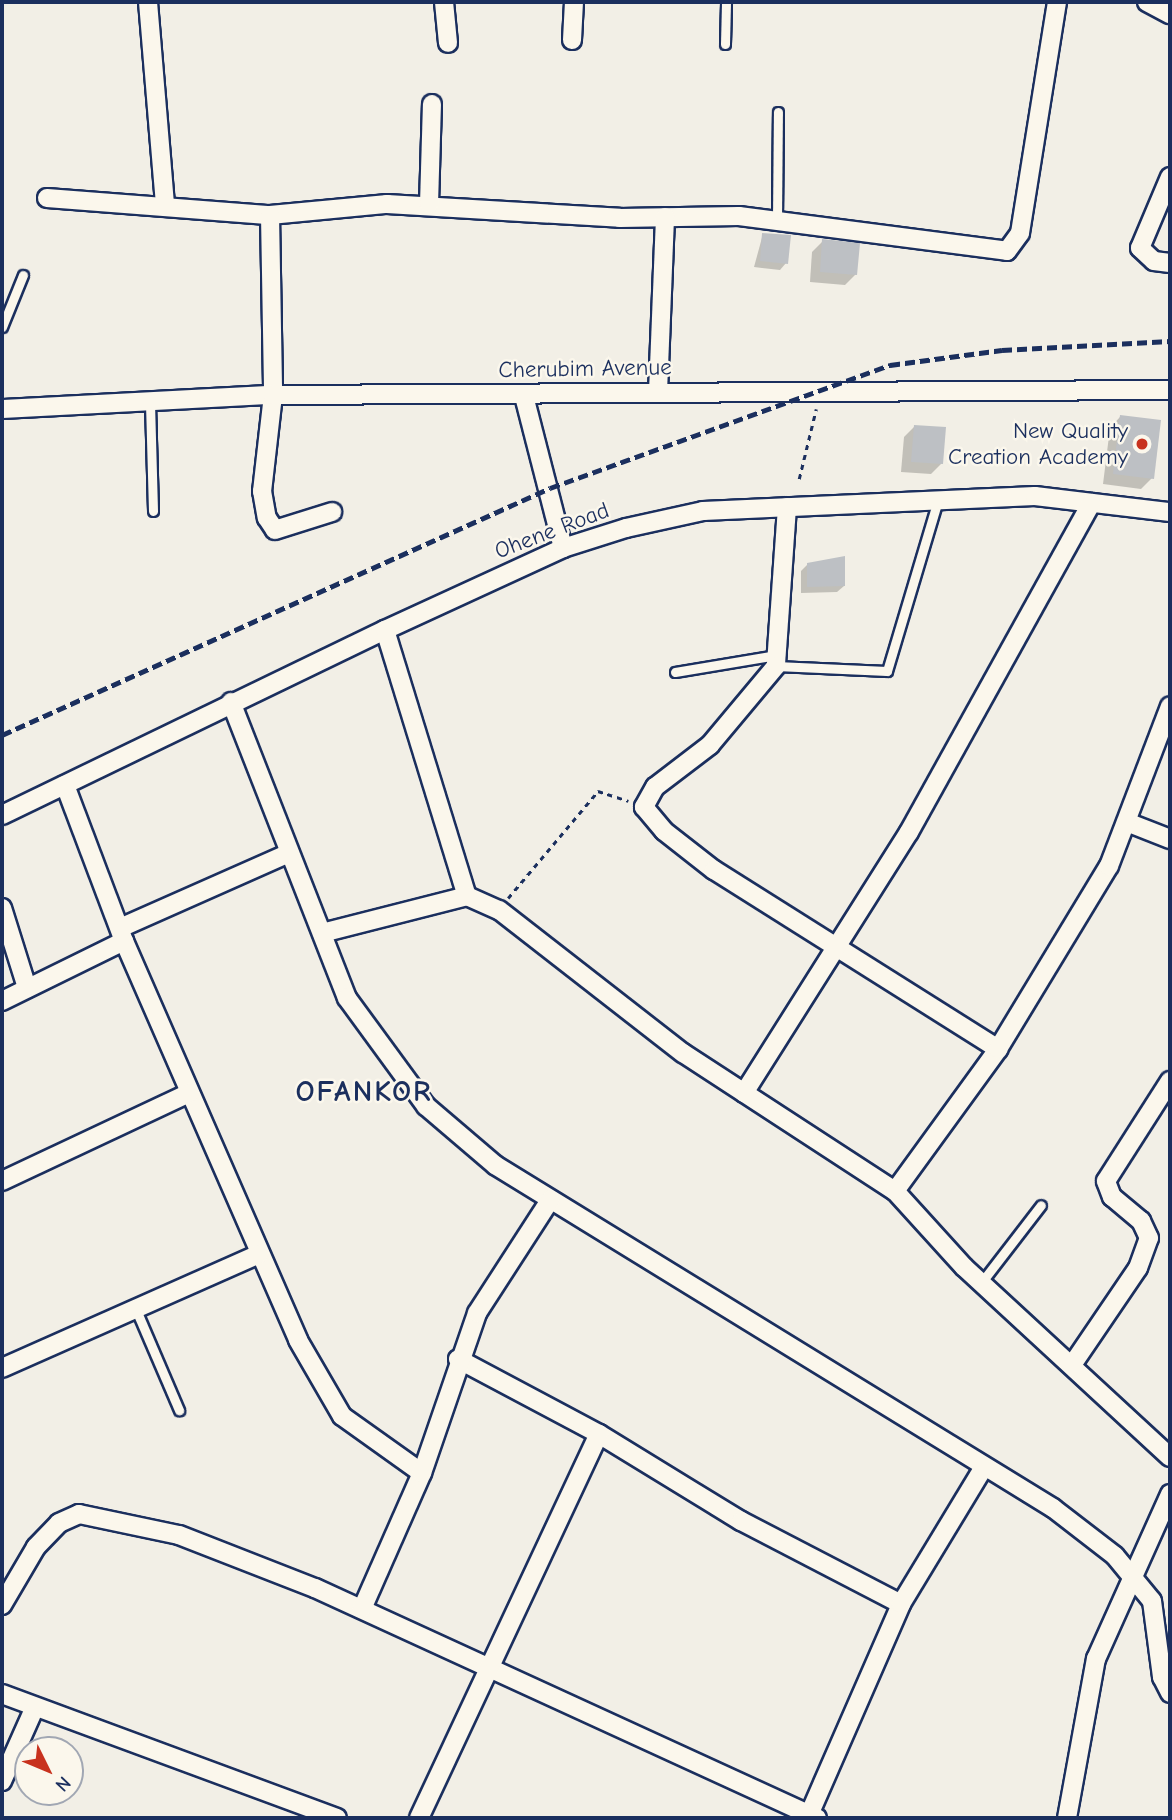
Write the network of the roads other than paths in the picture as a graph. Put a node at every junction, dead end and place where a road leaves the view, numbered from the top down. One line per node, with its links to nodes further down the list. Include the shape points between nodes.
1 (148, 2): 15 (street)
2 (444, 2): 9 (street)
3 (574, 2): 8 (street)
4 (726, 2): 10 (lane)
5 (1057, 2): 19 (street, via 1020,233 1007,251)
6 (1147, 2): 7 (street)
7 (1170, 14)
8 (572, 40)
9 (448, 43)
10 (725, 44)
11 (432, 104): 16 (street)
12 (778, 113): 19 (lane)
13 (1170, 177): 20 (street, via 1140,248 1154,261)
14 (47, 198): 15 (street)
15 (165, 204): 17 (street)
16 (429, 204): 17 (street); 18 (street)
17 (270, 215): 25 (street)
18 (665, 217): 19 (street); 24 (street)
19 (777, 220)
20 (1170, 263)
21 (23, 275): 22 (lane)
22 (2, 327)
23 (1170, 390): 24 (street, Cherubim Avenue)
24 (658, 392): 26 (street, Cherubim Avenue)
25 (273, 395): 26 (street, Cherubim Avenue); 27 (street, Cherubim Avenue); 33 (street, via 262,491 267,518 275,530)
26 (524, 396): 35 (street)
27 (150, 403): 28 (street, Cherubim Avenue); 32 (lane)
28 (2, 410)
29 (938, 499): 30 (street, Ohene Road, via 1035,496); 31 (street, Ohene Road); 37 (lane, via 887,671)
30 (1091, 503): 34 (street, Ohene Road); 50 (street, via 909,832)
31 (787, 507): 35 (street, Ohene Road, via 703,511); 37 (street)
32 (153, 511)
33 (332, 512)
34 (1170, 512)
35 (563, 548): 36 (street, Ohene Road)
36 (385, 630): 39 (street, Ohene Road); 46 (street)
37 (776, 660): 38 (lane); 50 (street, via 710,744 655,787 645,807 682,848)
38 (675, 672)
39 (231, 702): 41 (street, Ohene Road); 45 (street)
40 (1170, 706): 43 (street)
41 (65, 785): 42 (street, Ohene Road); 49 (street)
42 (2, 815)
43 (1129, 823): 44 (street); 53 (street)
44 (1170, 839)
45 (287, 854): 48 (street); 49 (street)
46 (467, 897): 48 (street); 56 (street, via 499,910 683,1053)
47 (2, 908): 51 (street)
48 (322, 933): 59 (street, via 347,998 426,1106 495,1165)
49 (122, 934): 51 (street); 55 (street)
50 (838, 943): 53 (street); 56 (street)
51 (27, 988): 52 (street)
52 (2, 1000)
53 (998, 1049): 58 (street)
54 (1170, 1081): 65 (street, via 1106,1181 1112,1197 1141,1221 1149,1238 1138,1268)
55 (189, 1093): 57 (street); 61 (street)
56 (744, 1093): 58 (street)
57 (2, 1181)
58 (895, 1191): 62 (street)
59 (550, 1200): 64 (street, via 505,1262); 70 (street)
60 (1041, 1205): 62 (lane)
61 (259, 1254): 63 (street); 71 (street, via 342,1416)
62 (981, 1283): 65 (street)
63 (137, 1311): 66 (street); 67 (lane)
64 (458, 1359): 68 (street); 71 (street)
65 (1072, 1365): 69 (street)
66 (2, 1368)
67 (179, 1410)
68 (599, 1434): 74 (street, via 741,1521); 77 (street)
69 (1170, 1457)
70 (984, 1467): 73 (street, via 1053,1508); 74 (street)
71 (422, 1473): 76 (street)
72 (1170, 1494): 73 (street)
73 (1133, 1572): 78 (street, via 1152,1601); 85 (street, via 1097,1659)
74 (901, 1604): 82 (street)
75 (2, 1605): 76 (street, via 36,1547 60,1523 79,1514 179,1535)
76 (362, 1609): 77 (street)
77 (488, 1668): 82 (street); 84 (street)
78 (1170, 1693)
79 (2, 1694): 80 (street)
80 (35, 1707): 81 (street); 83 (street)
81 (2, 1781)
82 (813, 1816)
83 (337, 1818)
84 (419, 1818)
85 (1067, 1818)

